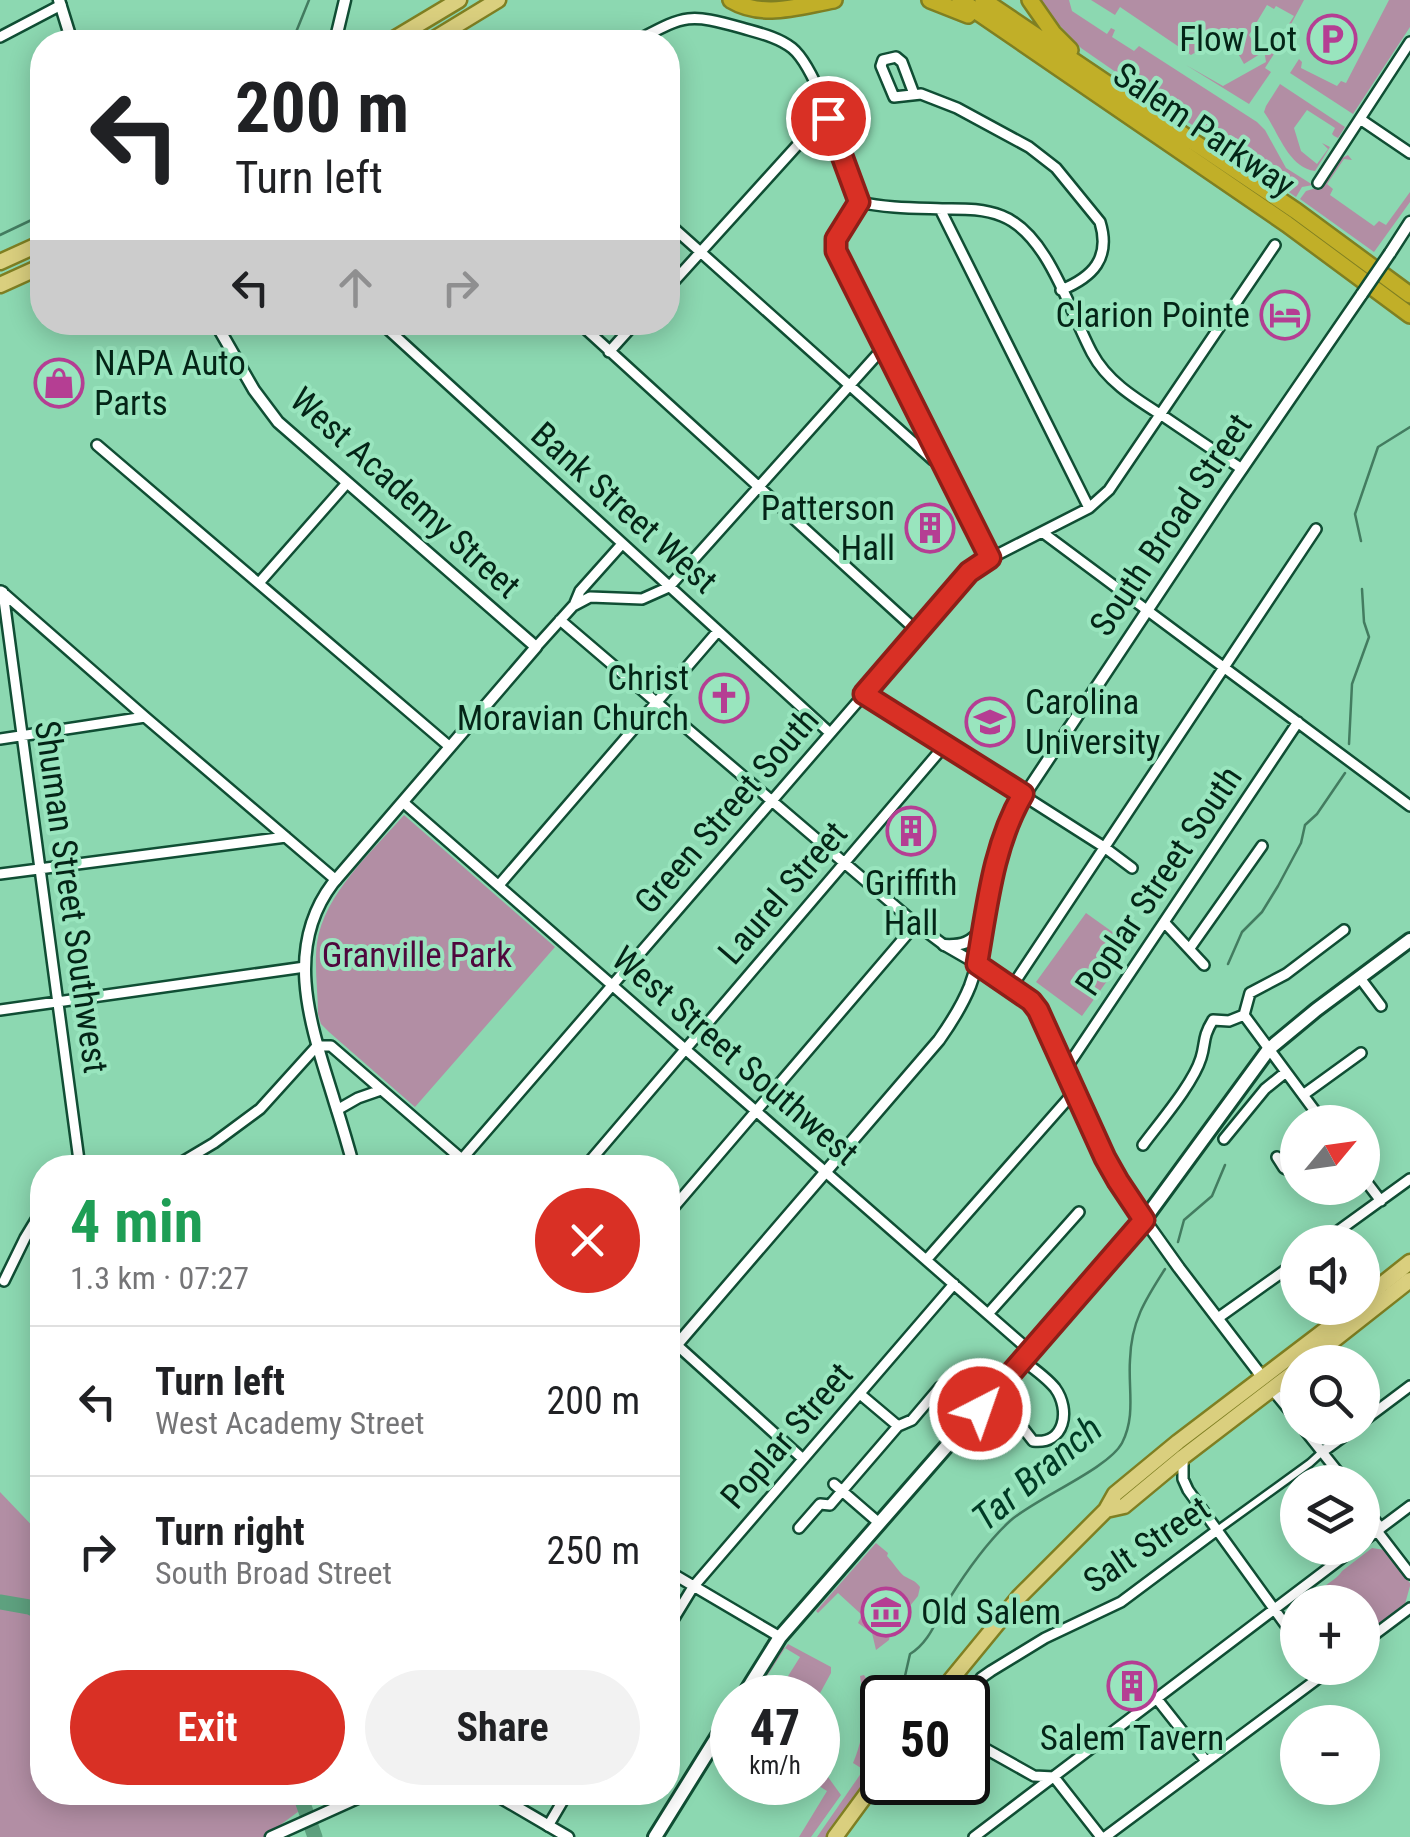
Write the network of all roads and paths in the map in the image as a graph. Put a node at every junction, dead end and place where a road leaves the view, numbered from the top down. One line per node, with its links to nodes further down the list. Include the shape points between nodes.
1 (344, 0): 12 (street)
2 (458, 0): 13 (main road)
3 (498, 0): 14 (main road)
4 (731, 0): 5 (highway, via 764,11)
5 (834, 0)
6 (930, 0): 18 (highway, via 970,16 1028,54)
7 (960, 0): 18 (highway, Salem Parkway)
8 (984, 0): 19 (highway, Salem Parkway)
9 (1030, 0): 19 (highway, via 1058,39)
10 (60, 3): 11 (street); 16 (street)
11 (68, 30)
12 (338, 30)
13 (409, 30)
14 (449, 30)
15 (657, 30): 21 (street, via 686,18 710,19 778,40 796,51)
16 (0, 37)
17 (1410, 42): 22 (street)
18 (1040, 54): 38 (highway, Salem Parkway)
19 (1114, 88): 37 (highway, Salem Parkway)
20 (914, 94): 20 (street, via 902,62 883,60 894,97); 36 (street, via 957,108 1029,147 1056,168 1100,222 1096,267)
21 (828, 118): 25 (street); 31 (street)
22 (1360, 119): 23 (street); 24 (street)
23 (1410, 153)
24 (1318, 183)
25 (859, 202): 26 (street); 43 (street, via 835,247)
26 (940, 209): 36 (street, via 973,208 1014,222); 52 (street)
27 (1410, 222): 49 (street, South Broad Street, bridge)
28 (680, 234): 31 (street)
29 (1275, 245): 46 (street, Green Street South)
30 (30, 249): 32 (main road)
31 (700, 252): 34 (street); 45 (street)
32 (0, 262)
33 (30, 271): 35 (main road)
34 (680, 274)
35 (0, 285)
36 (1062, 290): 46 (street, via 1108,375)
37 (1410, 295)
38 (1410, 315)
39 (222, 335): 50 (street, West Academy Street, via 270,413)
40 (394, 335): 55 (street, Bank Street West)
41 (592, 335): 44 (street)
42 (625, 335): 44 (street)
43 (884, 347): 45 (street); 48 (street)
44 (610, 352): 51 (street)
45 (848, 387): 48 (street); 51 (street)
46 (1161, 415): 49 (street); 52 (street, Green Street South, via 1116,482)
47 (98, 445): 57 (street)
48 (940, 460): 56 (street)
49 (1242, 469): 61 (street, South Broad Street)
50 (346, 483): 57 (street); 65 (street, West Academy Street)
51 (757, 487): 58 (street); 64 (street)
52 (1089, 508): 54 (street, Green Street South)
53 (1316, 529): 66 (street)
54 (1042, 532): 56 (street, Green Street South); 61 (street)
55 (622, 544): 58 (street, Bank Street West); 60 (street)
56 (990, 558): 64 (street, Green Street South, via 969,572)
57 (259, 583): 75 (street)
58 (669, 587): 60 (street, via 642,599 590,597); 63 (street, Bank Street West)
59 (1, 591): 69 (street); 72 (street, Shuman Street Southwest)
60 (574, 606): 62 (street)
61 (1148, 609): 66 (street); 76 (street, South Broad Street)
62 (560, 620): 65 (street); 68 (street)
63 (718, 631): 68 (street); 71 (street, Bank Street West)
64 (918, 632): 67 (street, Green Street South)
65 (536, 646): 75 (street)
66 (1225, 667): 70 (street); 82 (street)
67 (864, 694): 71 (street, Green Street South); 74 (street)
68 (655, 702): 78 (street); 88 (street)
69 (145, 717): 72 (street); 80 (street)
70 (1298, 722): 79 (street); 89 (street, Poplar Street South)
71 (830, 734): 78 (street, Green Street South)
72 (22, 736): 73 (street); 84 (street, Shuman Street Southwest)
73 (0, 739)
74 (945, 745): 76 (street); 83 (street, Laurel Street)
75 (450, 747): 77 (street)
76 (1023, 794): 82 (street); 91 (street, South Broad Street, via 1003,836)
77 (404, 802): 87 (street); 88 (street, West Street Southwest)
78 (771, 802): 83 (street); 100 (street, Green Street South)
79 (1410, 806)
80 (286, 837): 84 (street); 87 (street)
81 (1262, 846): 95 (street)
82 (1104, 848): 85 (street); 101 (street)
83 (844, 864): 90 (street); 108 (street, Laurel Street)
84 (40, 868): 86 (street); 102 (street, Shuman Street Southwest)
85 (1132, 868)
86 (0, 874)
87 (336, 880): 98 (street, via 313,918)
88 (499, 885): 100 (street, West Street Southwest)
89 (1164, 922): 95 (street); 110 (street, Poplar Street South)
90 (916, 924): 94 (street); 117 (street)
91 (984, 928): 94 (street, via 969,942); 96 (street, South Broad Street)
92 (1344, 930): 105 (street, via 1250,993)
93 (1410, 940): 99 (main road)
94 (944, 944): 96 (street)
95 (1190, 948): 97 (street)
96 (977, 964): 101 (street); 128 (street, South Broad Street, via 939,1040)
97 (1204, 965)
98 (305, 967): 102 (street); 106 (street)
99 (1360, 978): 103 (street); 107 (main road)
100 (612, 986): 108 (street, West Street Southwest); 124 (street, Green Street South)
101 (1011, 988): 110 (street, via 1038,1010)
102 (59, 1001): 104 (street); 120 (street, Shuman Street Southwest)
103 (1381, 1006)
104 (0, 1010)
105 (1244, 1015): 107 (street); 119 (street, via 1212,1020 1196,1068)
106 (316, 1046): 112 (street, via 331,1046); 116 (street); 121 (street, via 260,1109)
107 (1269, 1049): 111 (street); 133 (main road)
108 (685, 1050): 117 (street, West Street Southwest); 125 (street, Laurel Street)
109 (1361, 1053): 114 (street)
110 (1065, 1070): 113 (street)
111 (1286, 1072): 114 (street); 118 (street)
112 (381, 1090): 116 (street); 123 (street)
113 (1074, 1091): 133 (street); 136 (street)
114 (1303, 1095): 115 (street)
115 (1310, 1105)
116 (337, 1110): 122 (street)
117 (754, 1111): 128 (street, West Street Southwest); 130 (street)
118 (1224, 1139)
119 (1143, 1145)
120 (78, 1155)
121 (194, 1155)
122 (350, 1155)
123 (456, 1155)
124 (466, 1155)
125 (595, 1155)
126 (1278, 1157): 127 (street)
127 (1280, 1161)
128 (826, 1172): 136 (street, West Street Southwest); 146 (street, South Broad Street)
129 (1410, 1178): 131 (street)
130 (680, 1200)
131 (1381, 1201): 134 (street)
132 (1080, 1212): 143 (street)
133 (1144, 1220): 144 (street); 149 (main road)
134 (1347, 1225)
135 (30, 1229): 140 (street)
136 (927, 1259): 141 (street, West Street Southwest)
137 (1410, 1262): 142 (main road)
138 (1280, 1274): 144 (street)
139 (1410, 1280): 147 (main road)
140 (4, 1281)
141 (954, 1284): 143 (street, West Street Southwest); 154 (street, Poplar Street)
142 (1380, 1286)
143 (988, 1314): 149 (street, West Street Southwest)
144 (1218, 1318): 151 (street)
145 (1335, 1325): 151 (main road)
146 (680, 1343)
147 (1328, 1345)
148 (680, 1347): 163 (street)
149 (1026, 1356): 155 (main road); 155 (street, West Street Southwest, via 1059,1396 1060,1431 1033,1441)
150 (1280, 1378): 151 (main road)
151 (1268, 1384): 156 (street); 162 (main road); 167 (main road, via 1178,1442 1115,1494)
152 (1410, 1386): 157 (street)
153 (940, 1387): 158 (street, via 912,1420)
154 (860, 1394): 158 (street); 163 (street, Poplar Street)
155 (990, 1396): 168 (main road)
156 (1280, 1399)
157 (1380, 1408)
158 (898, 1426): 165 (street)
159 (1316, 1445): 161 (street)
160 (1332, 1445): 161 (street, Salt Street)
161 (1322, 1452): 164 (street); 171 (street, Salt Street)
162 (1183, 1457): 167 (main road, via 1124,1506); 171 (street, via 1183,1480)
163 (803, 1460): 176 (street, Poplar Street)
164 (1332, 1465)
165 (838, 1488): 168 (street); 169 (street, via 830,1504 820,1504)
166 (1410, 1506): 170 (street)
167 (1106, 1510): 184 (main road)
168 (879, 1524): 182 (main road)
169 (799, 1528)
170 (1380, 1529)
171 (1216, 1531): 178 (street); 185 (street, Salt Street, via 1121,1602)
172 (1380, 1531): 174 (street)
173 (1331, 1565): 178 (street)
174 (1410, 1574)
175 (680, 1578): 176 (street)
176 (693, 1586): 177 (street, Poplar Street); 182 (street)
177 (680, 1608)
178 (1272, 1608): 180 (street); 187 (street)
179 (1410, 1608): 181 (street)
180 (1280, 1618)
181 (1380, 1630)
182 (780, 1636): 183 (main road)
183 (756, 1675)
184 (955, 1675)
185 (986, 1675)
186 (1302, 1685): 190 (street)
187 (1157, 1699): 190 (street); 191 (street)
188 (710, 1748): 192 (main road)
189 (990, 1751): 191 (street, via 1034,1776)
190 (1206, 1762): 204 (street)
191 (1054, 1776): 203 (street); 204 (street)
192 (680, 1797)
193 (860, 1803): 202 (main road)
194 (343, 1805): 199 (street)
195 (513, 1805): 198 (street)
196 (560, 1805): 198 (street)
197 (675, 1805): 201 (main road)
198 (548, 1826): 200 (street)
199 (275, 1836)
200 (568, 1837)
201 (655, 1837)
202 (835, 1837)
203 (974, 1837)
204 (1103, 1837)

